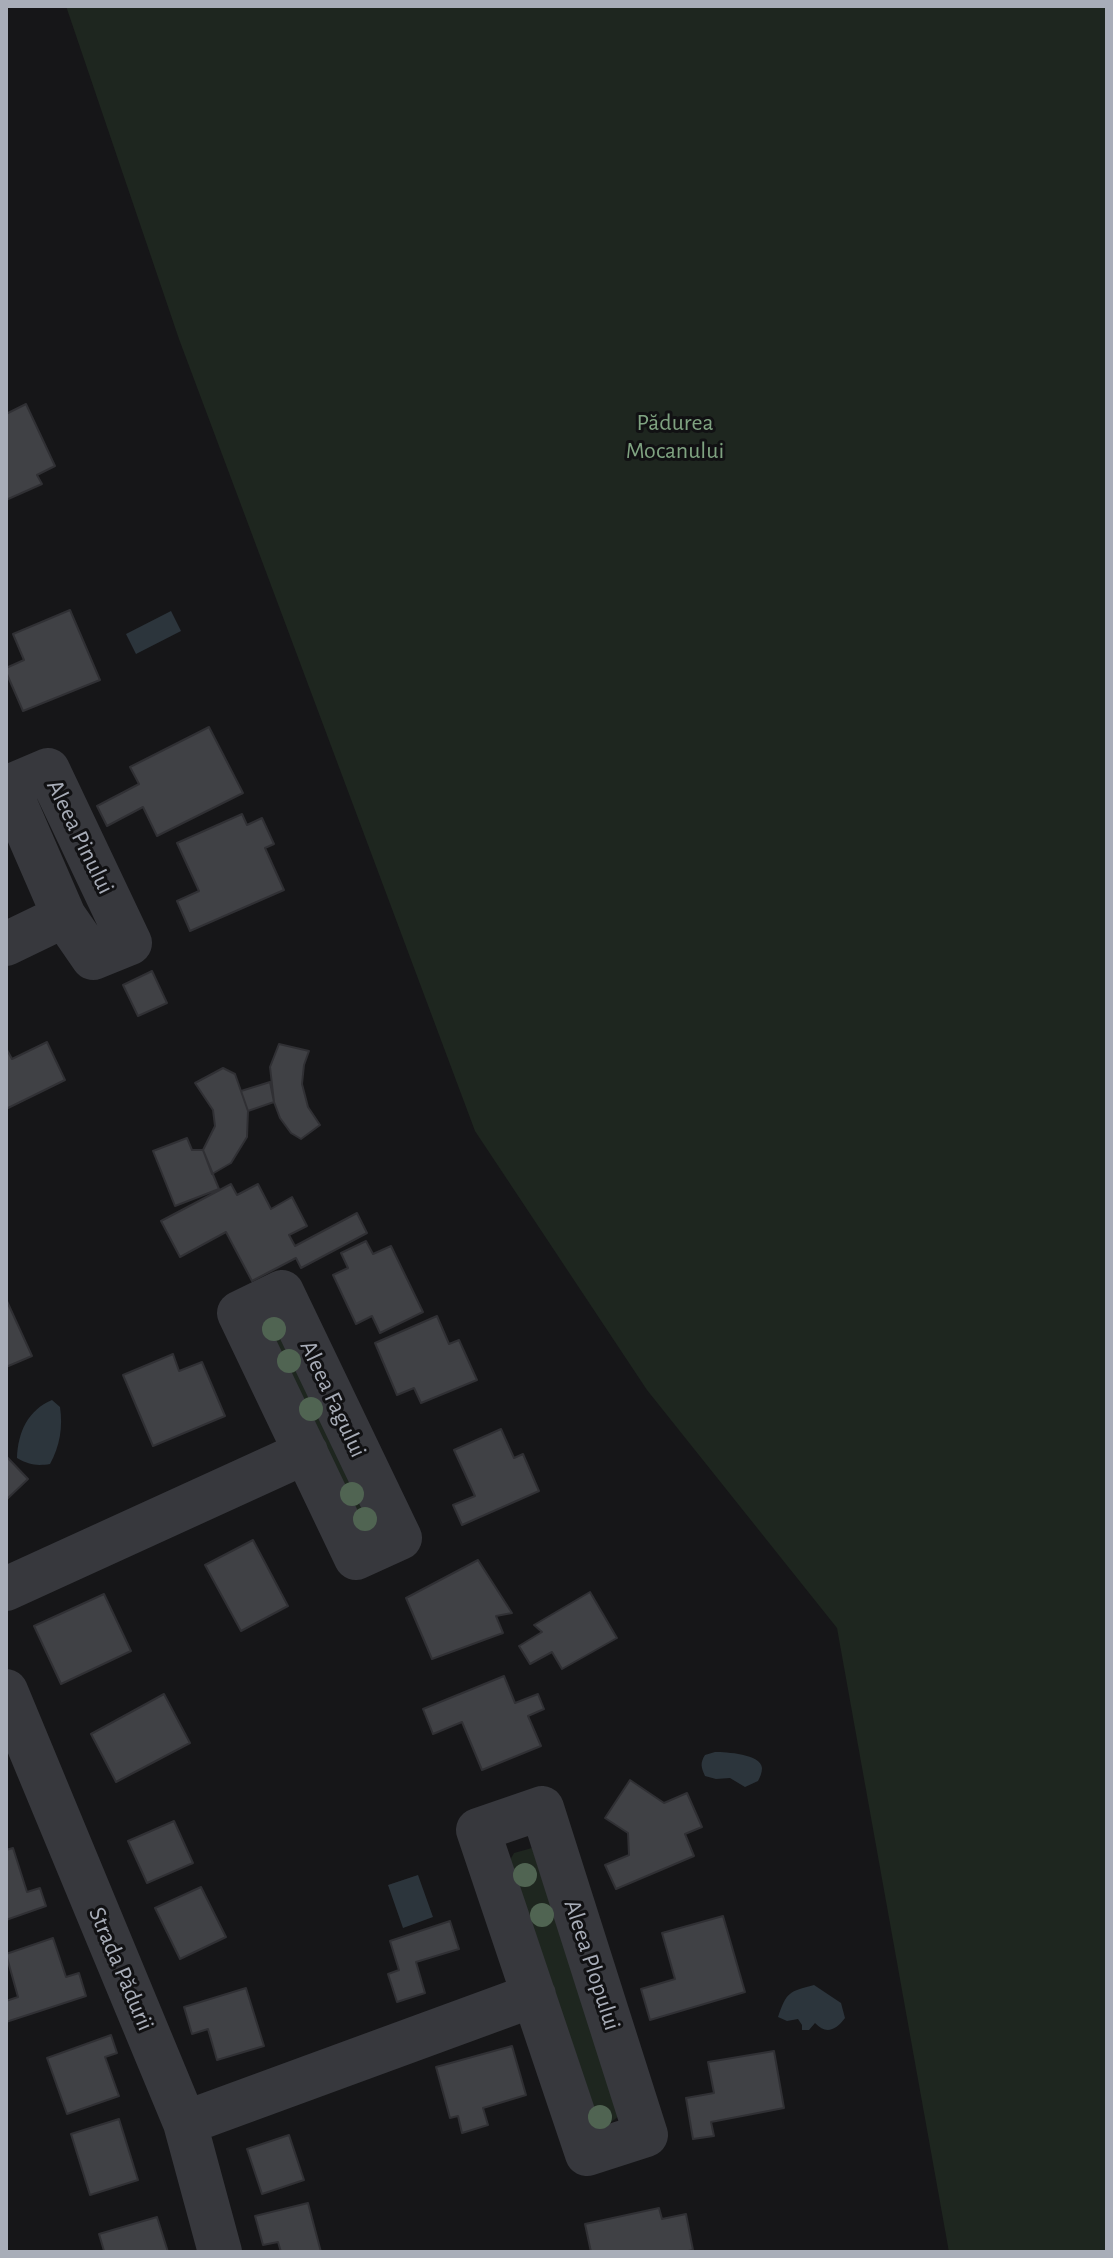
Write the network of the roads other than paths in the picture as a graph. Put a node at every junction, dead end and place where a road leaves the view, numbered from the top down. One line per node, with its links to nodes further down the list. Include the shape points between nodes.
1 (64, 916): 2 (street, Aleea Pinului)
2 (6, 944)
3 (306, 1452): 3 (street, Aleea Fagului, via 239,1313 282,1292 400,1538 356,1558); 4 (street, Aleea Fagului)
4 (6, 1589)
5 (6, 1691): 7 (street, Strada Pădurii)
6 (534, 1995): 6 (street, Aleea Plopului, via 478,1830 542,1808 646,2135 587,2154); 7 (street)
7 (185, 2123): 8 (street, Strada Pădurii)
8 (220, 2252)

